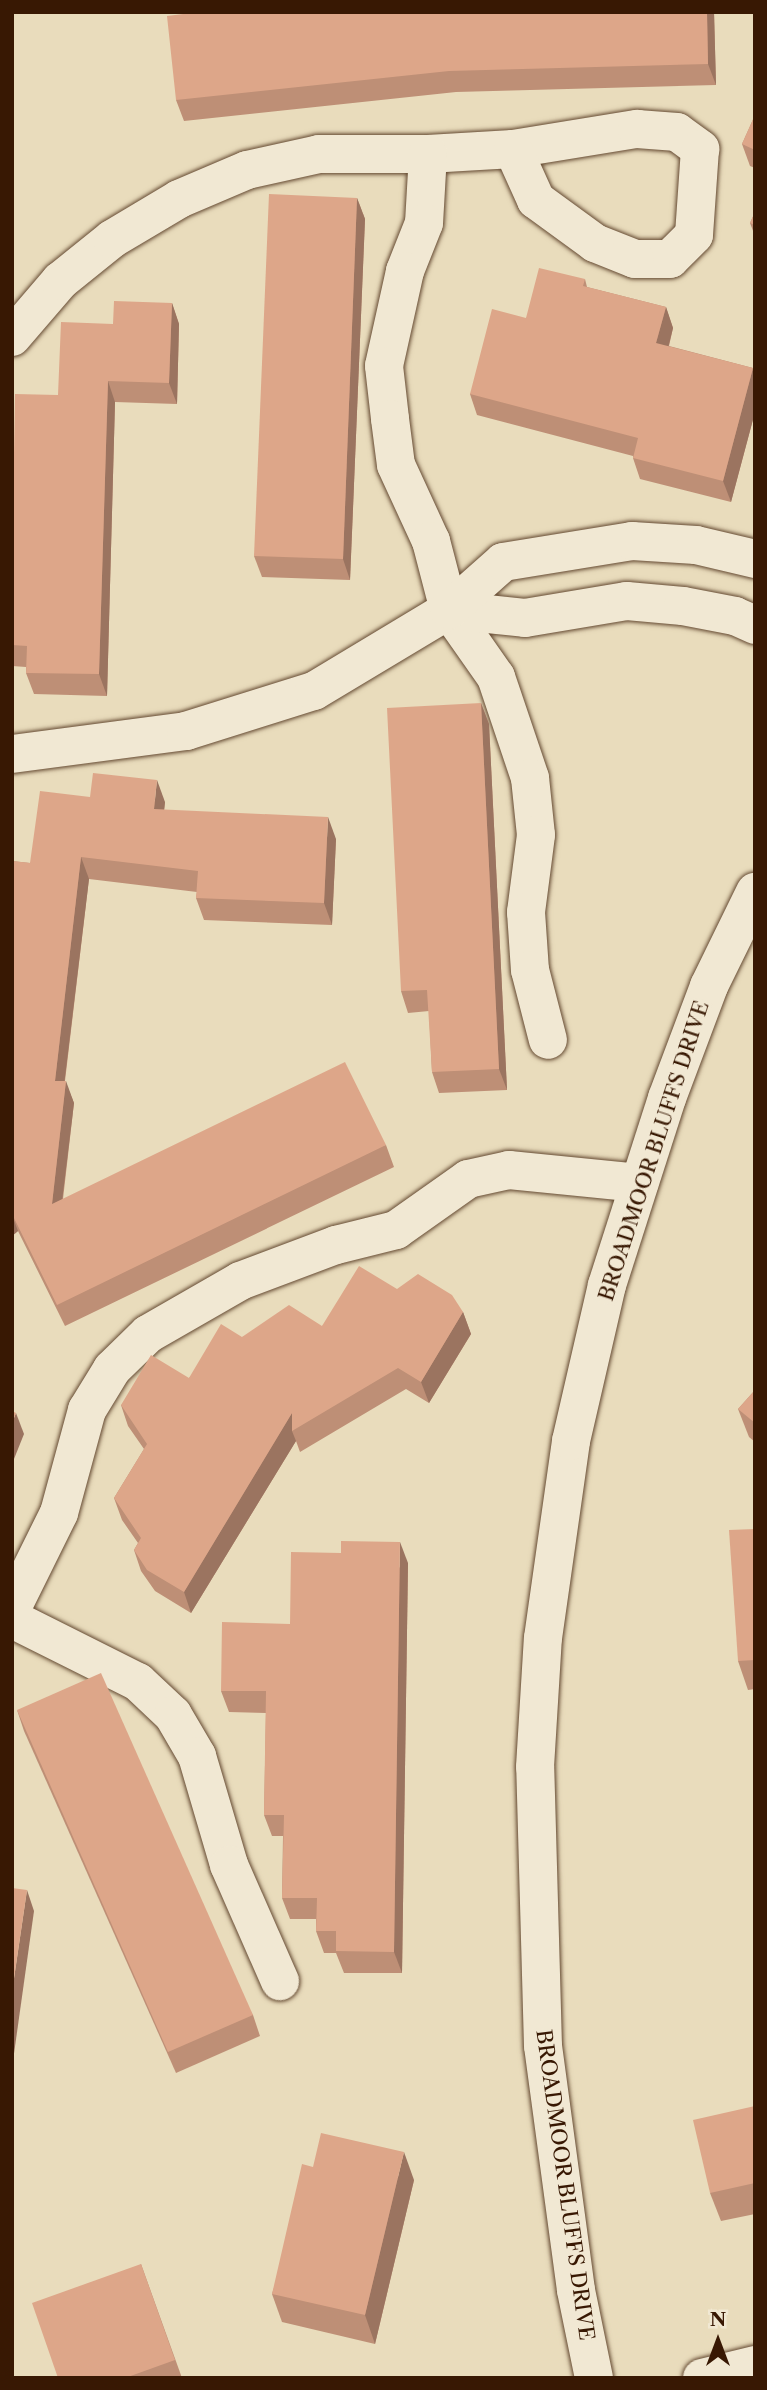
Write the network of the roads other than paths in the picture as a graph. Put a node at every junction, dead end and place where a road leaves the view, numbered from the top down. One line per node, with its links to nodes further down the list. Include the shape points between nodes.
1 (513, 149): 1 (street, via 536,200 595,243 635,258 670,258 694,235 700,149 677,132 637,129); 2 (street)
2 (428, 154): 3 (street, via 319,154 247,170 179,199 112,239 60,281); 5 (street, via 424,223 405,271 384,366 397,465 431,541)
3 (12, 337)
4 (755, 559): 5 (street, via 696,545 632,541 572,548 503,562)
5 (449, 610): 6 (street, via 525,618 627,601 696,608); 7 (street, via 314,691 186,730); 9 (street, via 496,677 530,778 536,835 527,912 530,970)
6 (755, 625)
7 (12, 754)
8 (755, 892): 10 (street, BROADMOOR BLUFFS DRIVE, via 709,986)
9 (548, 1040)
10 (639, 1184): 11 (street, via 509,1170 468,1180 396,1230 336,1245 240,1281 148,1334 112,1369 87,1410 59,1513); 15 (street, BROADMOOR BLUFFS DRIVE, via 607,1285 571,1441 543,1638 535,1768 543,2046 576,2290)
11 (12, 1608)
12 (12, 1619): 13 (street, via 138,1682 173,1715 197,1756 229,1865)
13 (279, 1981)
14 (755, 2365): 16 (street)
15 (594, 2378)
16 (702, 2378)

